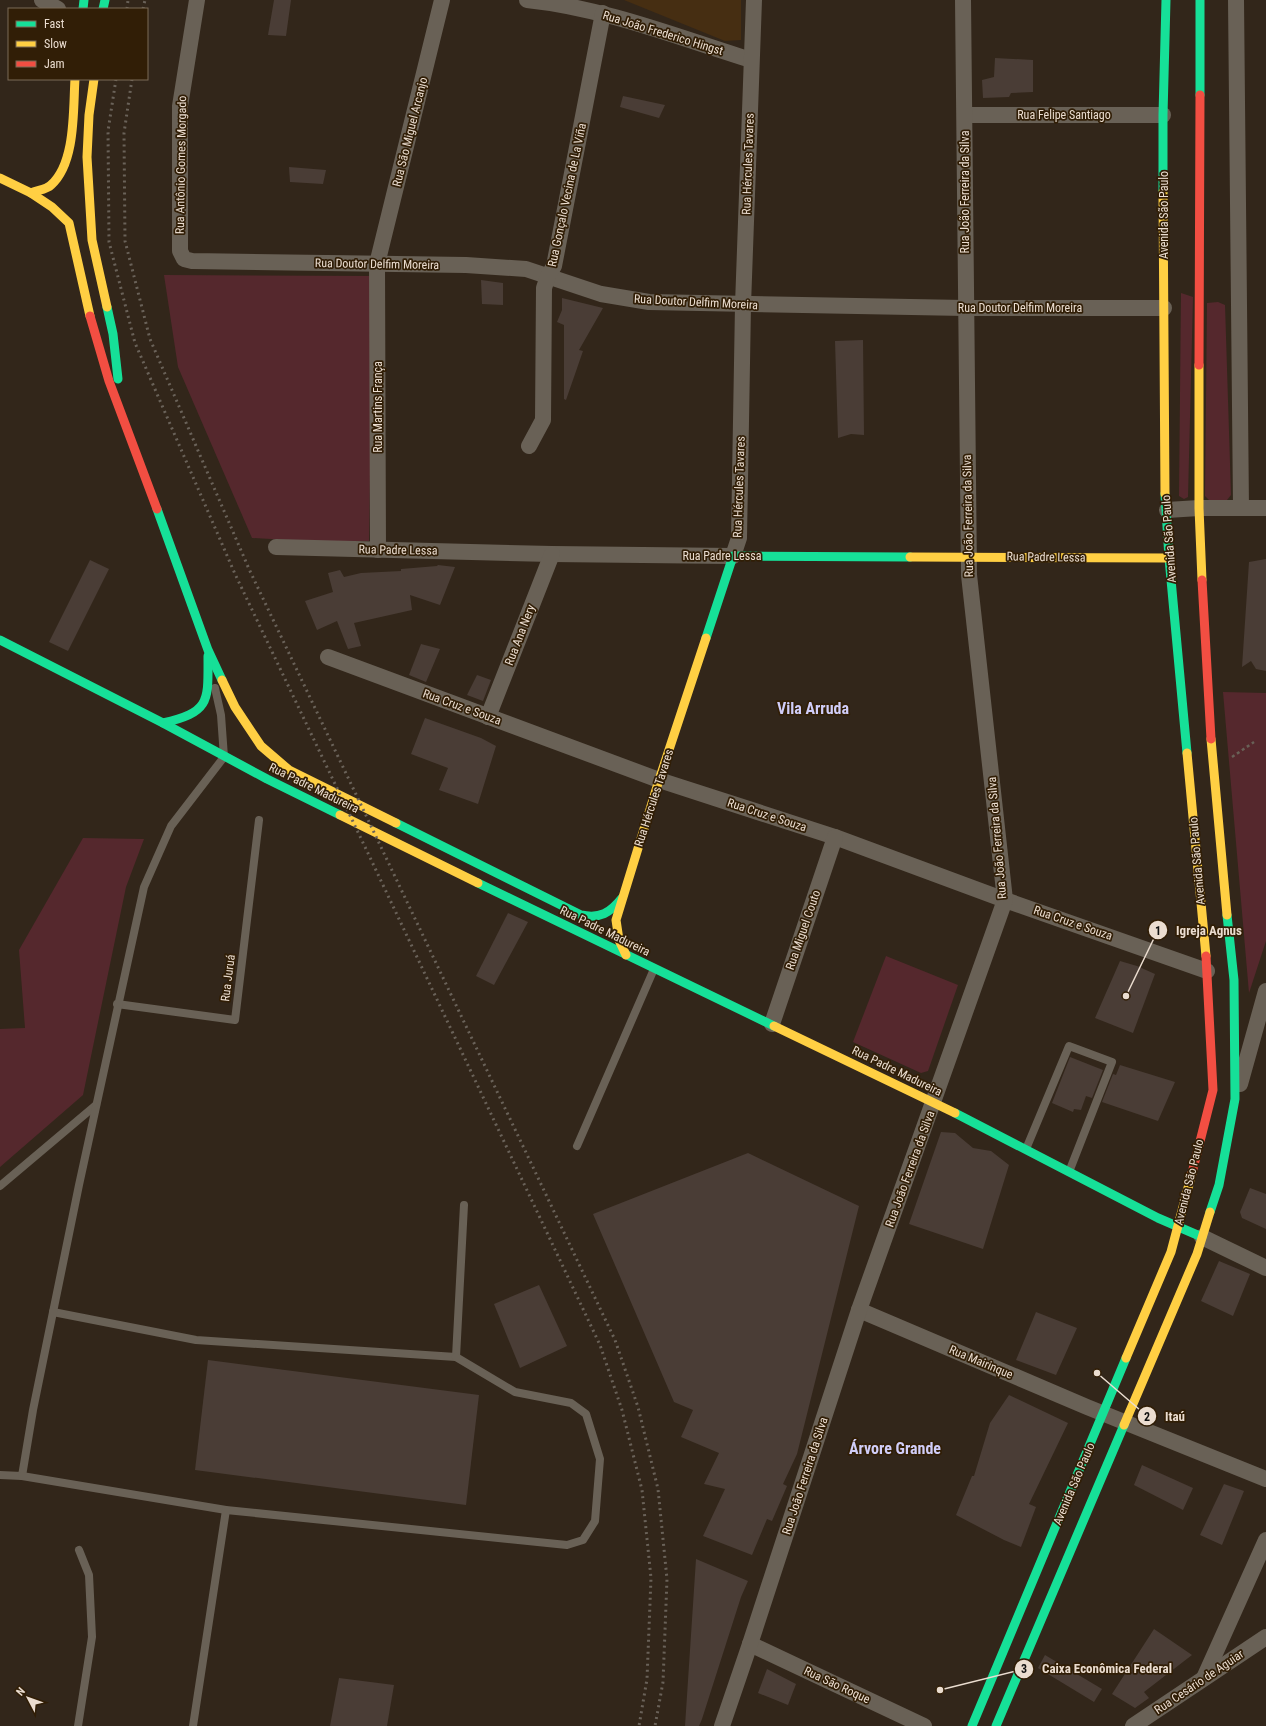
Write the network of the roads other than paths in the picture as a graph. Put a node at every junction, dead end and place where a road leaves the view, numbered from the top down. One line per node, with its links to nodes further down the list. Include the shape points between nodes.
1 (42, 0): 10 (street)
2 (197, 0): 19 (street, Rua Antônio Gomes Morgado, via 180,106 180,251)
3 (442, 0): 20 (street, Rua São Miguel Arcanjo)
4 (527, 0): 11 (street, Rua João Frederico Hingst, via 560,3)
5 (754, 0): 12 (street, Rua Hércules Tavares)
6 (963, 0): 15 (street, Rua João Ferreira da Silva)
7 (1166, 0): 16 (main road, Avenida São Paulo)
8 (1200, 0): 27 (main road, Avenida São Paulo)
9 (1236, 0): 28 (street)
10 (56, 8)
11 (603, 13): 12 (street, Rua João Frederico Hingst); 21 (street, Rua Gonçalo Vecina de La Viña, via 554,266)
12 (751, 60): 22 (street, Rua Hércules Tavares)
13 (75, 80): 18 (main road, via 70,149 61,174 50,186)
14 (94, 80): 25 (main road, via 87,157 92,240 113,334)
15 (965, 115): 16 (street, Rua Felipe Santiago); 23 (street, Rua João Ferreira da Silva)
16 (1163, 115): 24 (main road, Avenida São Paulo)
17 (0, 178): 18 (main road)
18 (31, 192): 25 (main road, via 69,223 94,334)
19 (184, 259): 20 (street, Rua Doutor Delfim Moreira)
20 (377, 264): 21 (street, Rua Doutor Delfim Moreira, via 526,269); 32 (street, Rua Martins França)
21 (548, 276): 22 (street, Rua Doutor Delfim Moreira, via 601,294 649,302); 26 (street, Rua Gonçalo Vecina de La Viña, via 544,288 543,420)
22 (744, 305): 23 (street, Rua Doutor Delfim Moreira); 34 (street, Rua Hércules Tavares, via 739,538)
23 (965, 308): 24 (street, Rua Doutor Delfim Moreira); 35 (street, Rua João Ferreira da Silva)
24 (1164, 308): 30 (main road, Avenida São Paulo)
25 (122, 414): 39 (main road)
26 (529, 446)
27 (1199, 508): 28 (street); 30 (street); 44 (main road, Avenida São Paulo)
28 (1241, 508): 29 (street)
29 (1266, 508)
30 (1167, 510): 36 (main road, Avenida São Paulo)
31 (276, 547): 32 (street, Rua Padre Lessa)
32 (378, 550): 33 (street, Rua Padre Lessa)
33 (552, 554): 34 (street, Rua Padre Lessa); 42 (street, Rua Ana Nery)
34 (733, 556): 35 (main road, Rua Padre Lessa); 46 (main road, Rua Hércules Tavares)
35 (968, 556): 36 (main road, Rua Padre Lessa); 50 (street, Rua João Ferreira da Silva)
36 (1169, 558): 37 (main road); 53 (main road, Avenida São Paulo)
37 (1180, 566)
38 (0, 640): 43 (main road, Rua Padre Madureira)
39 (208, 650): 43 (main road, via 208,692 205,704 190,716); 45 (lane, via 221,715); 49 (main road, Rua Padre Madureira, via 235,707 261,746 289,770 581,915 592,918 611,912)
40 (328, 657): 42 (street, Rua Cruz e Souza)
41 (1198, 684): 44 (main road)
42 (488, 717): 46 (street, Rua Cruz e Souza)
43 (163, 723): 45 (main road, Rua Padre Madureira)
44 (1210, 723): 57 (main road, Avenida São Paulo, via 1234,980)
45 (224, 757): 51 (main road, Rua Padre Madureira); 55 (lane, via 171,826 144,887)
46 (659, 780): 48 (street, Rua Cruz e Souza); 49 (main road, Rua Hércules Tavares)
47 (259, 820): 55 (lane, Rua Juruá, via 235,1020)
48 (835, 837): 50 (street, Rua Cruz e Souza); 56 (street, Rua Miguel Couto)
49 (622, 898): 51 (main road, Rua Hércules Tavares, via 616,920 619,940)
50 (1005, 900): 53 (street, Rua Cruz e Souza); 58 (street, Rua João Ferreira da Silva)
51 (626, 954): 52 (main road, Rua Padre Madureira)
52 (654, 968): 56 (main road, Rua Padre Madureira); 60 (lane)
53 (1207, 971): 65 (main road, Avenida São Paulo, via 1213,1090)
54 (1266, 991): 57 (street)
55 (117, 1004): 59 (lane)
56 (772, 1024): 58 (main road, Rua Padre Madureira)
57 (1235, 1099): 66 (main road, Avenida São Paulo, via 1219,1185)
58 (934, 1102): 61 (main road, Rua Padre Madureira); 68 (street, Rua João Ferreira da Silva)
59 (96, 1105): 63 (lane); 69 (lane)
60 (577, 1146)
61 (1026, 1150): 62 (main road, Rua Padre Madureira); 62 (lane, via 1069,1046 1112,1062)
62 (1069, 1172): 65 (main road, Rua Padre Madureira)
63 (0, 1186)
64 (464, 1205): 70 (lane)
65 (1179, 1226): 66 (main road, Rua Padre Madureira); 71 (main road, Avenida São Paulo, via 1171,1252)
66 (1202, 1237): 67 (street); 72 (main road, Avenida São Paulo)
67 (1266, 1268)
68 (859, 1310): 71 (street, Rua Mairinque); 80 (street, Rua João Ferreira da Silva)
69 (53, 1312): 70 (lane, via 196,1340); 74 (lane)
70 (456, 1357): 76 (lane, via 515,1392 571,1403 586,1414 600,1459 595,1521 583,1540 567,1544)
71 (1103, 1413): 72 (street, Rua Mairinque); 86 (main road, Avenida São Paulo)
72 (1126, 1422): 75 (street, Rua Mairinque); 87 (main road, Avenida São Paulo)
73 (0, 1475): 74 (lane)
74 (22, 1476): 76 (lane)
75 (1266, 1478)
76 (226, 1510): 83 (lane)
77 (1266, 1540): 81 (street)
78 (79, 1550): 82 (lane, via 89,1575 92,1636)
79 (1266, 1637): 81 (street, Rua Cesário de Aguiar)
80 (750, 1644): 84 (street, Rua João Ferreira da Silva); 85 (street, Rua São Roque)
81 (1204, 1678): 88 (street, Rua Cesário de Aguiar)
82 (78, 1726)
83 (193, 1726)
84 (722, 1726)
85 (924, 1726)
86 (972, 1726)
87 (996, 1726)
88 (1133, 1726)

